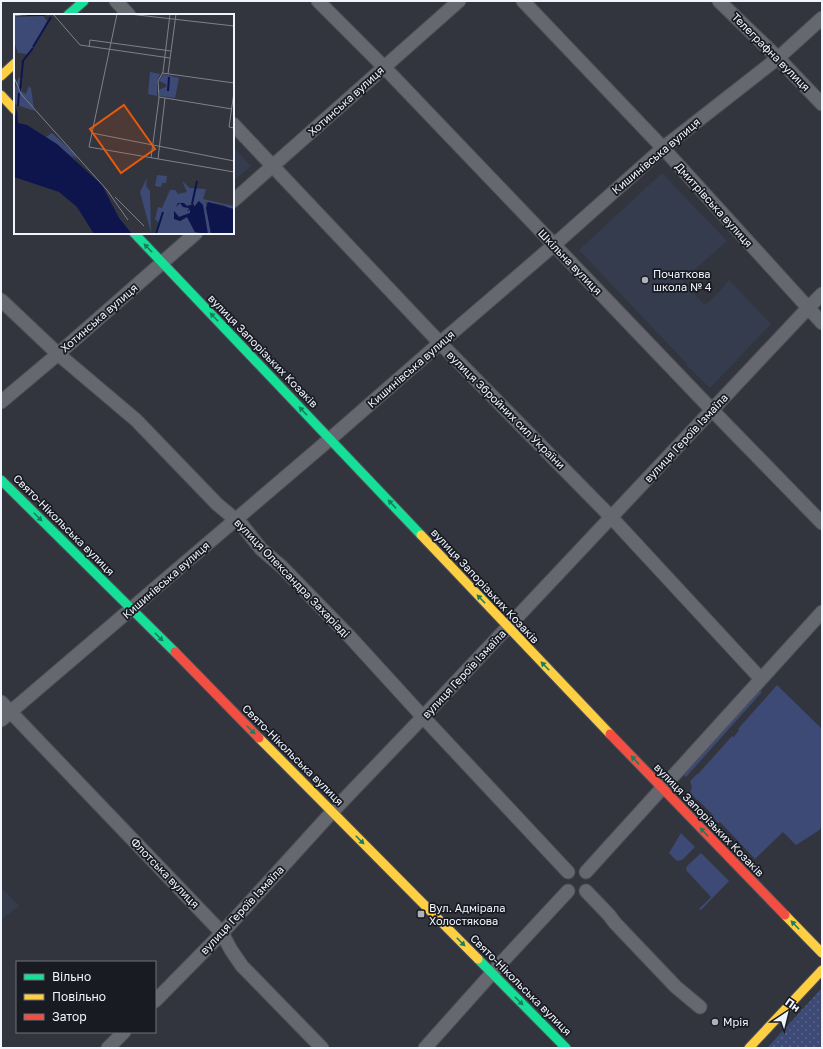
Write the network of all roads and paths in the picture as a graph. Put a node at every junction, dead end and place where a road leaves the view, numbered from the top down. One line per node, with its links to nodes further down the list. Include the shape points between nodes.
1 (84, 1): 7 (main road)
2 (116, 1): 8 (street)
3 (318, 1): 12 (street, Шкільна вулиця)
4 (459, 1): 12 (street, Хотинська вулиця)
5 (523, 1): 18 (street, Дмитрівська вулиця)
6 (719, 1): 10 (street, Телеграфна вулиця)
7 (69, 14)
8 (128, 14)
9 (822, 18): 10 (street, Кишинівська вулиця)
10 (778, 58): 15 (street, Телеграфна вулиця); 18 (street, Кишинівська вулиця)
11 (14, 64): 13 (main road)
12 (384, 67): 19 (street, Хотинська вулиця); 23 (street, Шкільна вулиця)
13 (1, 76)
14 (1, 95): 16 (main road)
15 (822, 104)
16 (14, 109)
17 (234, 125): 19 (street, вулиця Збройних сил України)
18 (663, 148): 23 (street, Кишинівська вулиця); 27 (street, Дмитрівська вулиця)
19 (273, 166): 20 (street, Хотинська вулиця); 29 (street, вулиця Збройних сил України)
20 (234, 200)
21 (135, 234): 24 (main road, вулиця Запорізьких Козаків, one-way to 21)
22 (195, 234): 24 (street, Хотинська вулиця)
23 (554, 245): 29 (street, Кишинівська вулиця); 32 (street, Шкільна вулиця)
24 (162, 263): 30 (street, Хотинська вулиця); 33 (main road, вулиця Запорізьких Козаків, one-way to 24)
25 (822, 294): 27 (street, вулиця Героїв Ізмаїла)
26 (1, 300): 30 (street, вулиця Олександра Захаріаді)
27 (808, 308): 28 (street, Дмитрівська вулиця); 32 (street, вулиця Героїв Ізмаїла)
28 (822, 323)
29 (440, 343): 33 (street, Кишинівська вулиця); 35 (street, вулиця Збройних сил України)
30 (58, 354): 31 (street, Хотинська вулиця); 36 (street, вулиця Олександра Захаріаді, via 136,420 217,504)
31 (1, 402)
32 (712, 410): 35 (street, вулиця Героїв Ізмаїла); 37 (street, Шкільна вулиця)
33 (330, 439): 36 (street, Кишинівська вулиця); 40 (main road, вулиця Запорізьких Козаків, one-way to 33)
34 (1, 480): 38 (main road, Свято-Нікольська вулиця, one-way to 38)
35 (611, 517): 40 (street, вулиця Героїв Ізмаїла); 41 (street, вулиця Збройних сил України)
36 (236, 519): 38 (street, Кишинівська вулиця); 44 (street, вулиця Олександра Захаріаді, via 261,549 350,637)
37 (822, 523)
38 (132, 609): 43 (street, Кишинівська вулиця); 46 (main road, Свято-Нікольська вулиця, one-way to 46)
39 (822, 612): 41 (street)
40 (508, 627): 44 (street, вулиця Героїв Ізмаїла); 45 (main road, вулиця Запорізьких Козаків, one-way to 40)
41 (761, 679): 45 (street)
42 (1, 702): 43 (street, Флотська вулиця)
43 (6, 716): 51 (street, Флотська вулиця)
44 (423, 718): 46 (street, вулиця Героїв Ізмаїла); 47 (street, вулиця Олександра Захаріаді)
45 (662, 788): 48 (street); 52 (main road, вулиця Запорізьких Козаків, one-way to 45)
46 (332, 812): 51 (street, вулиця Героїв Ізмаїла); 54 (main road, Свято-Нікольська вулиця, one-way to 54)
47 (568, 872): 48 (street); 49 (street)
48 (586, 872): 50 (street)
49 (568, 891): 50 (street); 54 (street)
50 (586, 891): 56 (street, via 676,987)
51 (222, 933): 55 (street, вулиця Героїв Ізмаїла); 59 (street, Флотська вулиця, via 242,966)
52 (822, 953)
53 (822, 970): 62 (main road)
54 (492, 973): 60 (street); 61 (main road, Свято-Нікольська вулиця, one-way to 61)
55 (156, 1000)
56 (700, 1007)
57 (123, 1033): 58 (street)
58 (108, 1048)
59 (322, 1048)
60 (425, 1048)
61 (566, 1048)
62 (749, 1048)

